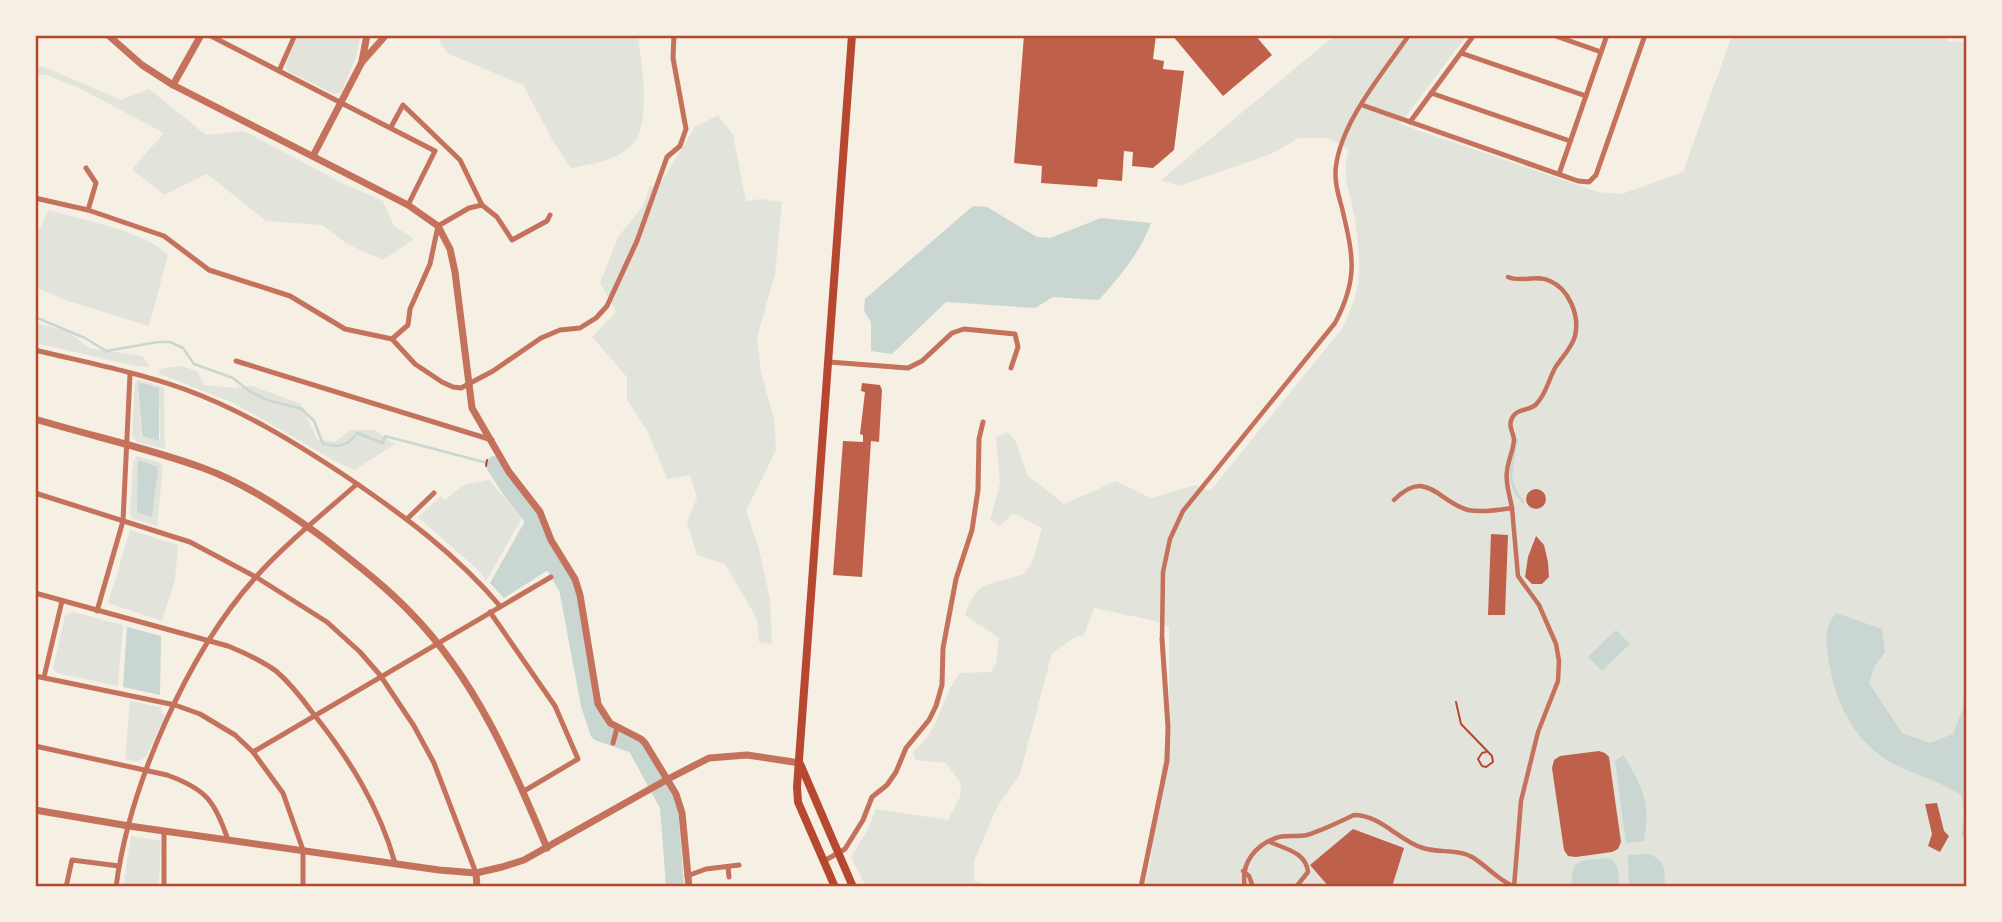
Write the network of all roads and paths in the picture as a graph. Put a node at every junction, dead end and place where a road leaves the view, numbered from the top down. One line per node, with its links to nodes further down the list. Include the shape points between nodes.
1 (108, 35): 15 (street)
2 (121, 35): 15 (street)
3 (201, 35): 20 (street)
4 (209, 35): 19 (street)
5 (295, 35): 19 (street)
6 (367, 35): 18 (street)
7 (386, 35): 18 (street)
8 (674, 35): 44 (street, via 673,58 686,129 680,146 667,157 610,300 596,318 541,338)
9 (852, 35): 41 (main road)
10 (1409, 35): 24 (street)
11 (1474, 35): 17 (street)
12 (1553, 35): 16 (street)
13 (1607, 35): 16 (street)
14 (1645, 35): 30 (street, via 1596,175 1583,182)
15 (116, 43): 20 (street)
16 (1601, 52): 22 (street)
17 (1461, 53): 21 (street); 22 (street)
18 (362, 62): 23 (street)
19 (279, 71): 23 (street)
20 (173, 85): 28 (street)
21 (1431, 93): 25 (street); 27 (street)
22 (1586, 96): 27 (street)
23 (342, 102): 26 (street); 28 (street)
24 (1362, 105): 25 (street); 66 (street, via 1348,127 1336,165 1336,185 1352,252 1345,304 1335,323 1183,511 1170,539 1163,572)
25 (1410, 122): 30 (street)
26 (391, 127): 32 (street, via 435,151); 33 (street, via 403,106 460,160)
27 (1570, 141): 30 (street)
28 (313, 156): 32 (street)
29 (86, 169): 34 (street, via 96,183)
30 (1559, 174)
31 (35, 198): 34 (street)
32 (408, 205): 36 (street)
33 (482, 205): 35 (street, via 512,240); 36 (street)
34 (88, 210): 38 (street, via 164,236 209,270 290,296 345,329)
35 (550, 215)
36 (438, 226): 38 (street, via 408,325); 44 (street, via 455,272)
37 (1508, 277): 55 (street, via 1551,281 1566,294 1576,323 1574,338 1539,402 1512,417 1514,438 1506,472)
38 (392, 339): 44 (street, via 415,364 442,382 453,387)
39 (35, 351): 43 (street)
40 (236, 361): 47 (street)
41 (829, 362): 42 (street, via 908,368 952,332 964,329 1015,334 1018,348); 80 (main road)
42 (1011, 368)
43 (130, 374): 48 (street); 51 (street, via 184,389 228,408)
44 (469, 385): 47 (street, via 472,408)
45 (35, 419): 48 (street)
46 (983, 422): 91 (street, via 972,530 956,579 936,706)
47 (492, 440): 75 (street, via 509,472 540,512 575,579 598,704)
48 (126, 446): 57 (street); 58 (street, via 234,482)
49 (487, 460): 50 (path)
50 (486, 466)
51 (357, 484): 56 (street); 58 (street)
52 (35, 493): 57 (street)
53 (434, 493): 56 (street)
54 (1394, 499): 55 (street, via 1406,489 1426,486 1469,510)
55 (1512, 508): 101 (street, via 1518,576 1539,605 1559,661 1558,681 1538,732 1521,801)
56 (408, 518): 63 (street, via 474,575)
57 (123, 521): 59 (street, via 190,542); 64 (street)
58 (308, 527): 59 (street); 68 (street, via 368,572)
59 (256, 577): 67 (street); 70 (street, via 327,622)
60 (551, 577): 63 (street)
61 (35, 593): 62 (street)
62 (62, 601): 64 (street); 71 (street)
63 (500, 606): 65 (street)
64 (97, 611): 67 (street)
65 (490, 612): 68 (street); 83 (street, via 555,706 578,759)
66 (1162, 639): 110 (street, via 1167,761)
67 (208, 641): 73 (street); 74 (street, via 252,655 268,666 293,687)
68 (438, 643): 70 (street); 83 (street, via 482,708)
69 (35, 676): 71 (street)
70 (380, 676): 74 (street); 98 (street, via 424,743)
71 (44, 677): 73 (street)
72 (1456, 702): 79 (path, via 1461,724 1492,756 1493,762 1486,767 1478,759)
73 (175, 705): 78 (street, via 220,725); 81 (street)
74 (315, 715): 78 (street); 93 (street, via 369,795)
75 (617, 731): 76 (street); 82 (street, via 641,739)
76 (613, 743)
77 (35, 746): 81 (street)
78 (253, 752): 90 (street, via 282,793)
79 (1486, 752)
80 (800, 763): 82 (street, via 747,755 715,756); 91 (main road); 92 (main road, via 798,802)
81 (146, 770): 85 (street); 87 (street, via 201,791 213,802)
82 (666, 780): 89 (street); 99 (street, via 682,813)
83 (524, 791): 89 (street)
84 (35, 810): 85 (street)
85 (129, 826): 86 (street); 95 (street)
86 (164, 831): 87 (street); 104 (street)
87 (228, 840): 90 (street)
88 (1269, 842): 97 (street, via 1255,851); 101 (street, via 1304,836 1362,815 1424,849 1470,855); 113 (street, via 1304,860 1308,872)
89 (547, 848): 98 (street)
90 (303, 850): 93 (street); 105 (street)
91 (838, 854): 92 (street); 109 (main road)
92 (824, 860): 108 (main road)
93 (395, 863): 98 (street)
94 (739, 865): 96 (street)
95 (119, 866): 102 (street, via 72,860); 103 (street)
96 (728, 866): 99 (street); 100 (street)
97 (1243, 871): 111 (street); 112 (street)
98 (477, 873): 106 (street)
99 (687, 876): 107 (street)
100 (729, 877)
101 (1513, 886)
102 (66, 887)
103 (116, 887)
104 (164, 887)
105 (303, 887)
106 (477, 887)
107 (689, 887)
108 (835, 887)
109 (853, 887)
110 (1141, 887)
111 (1244, 887)
112 (1253, 887)
113 (1296, 887)

